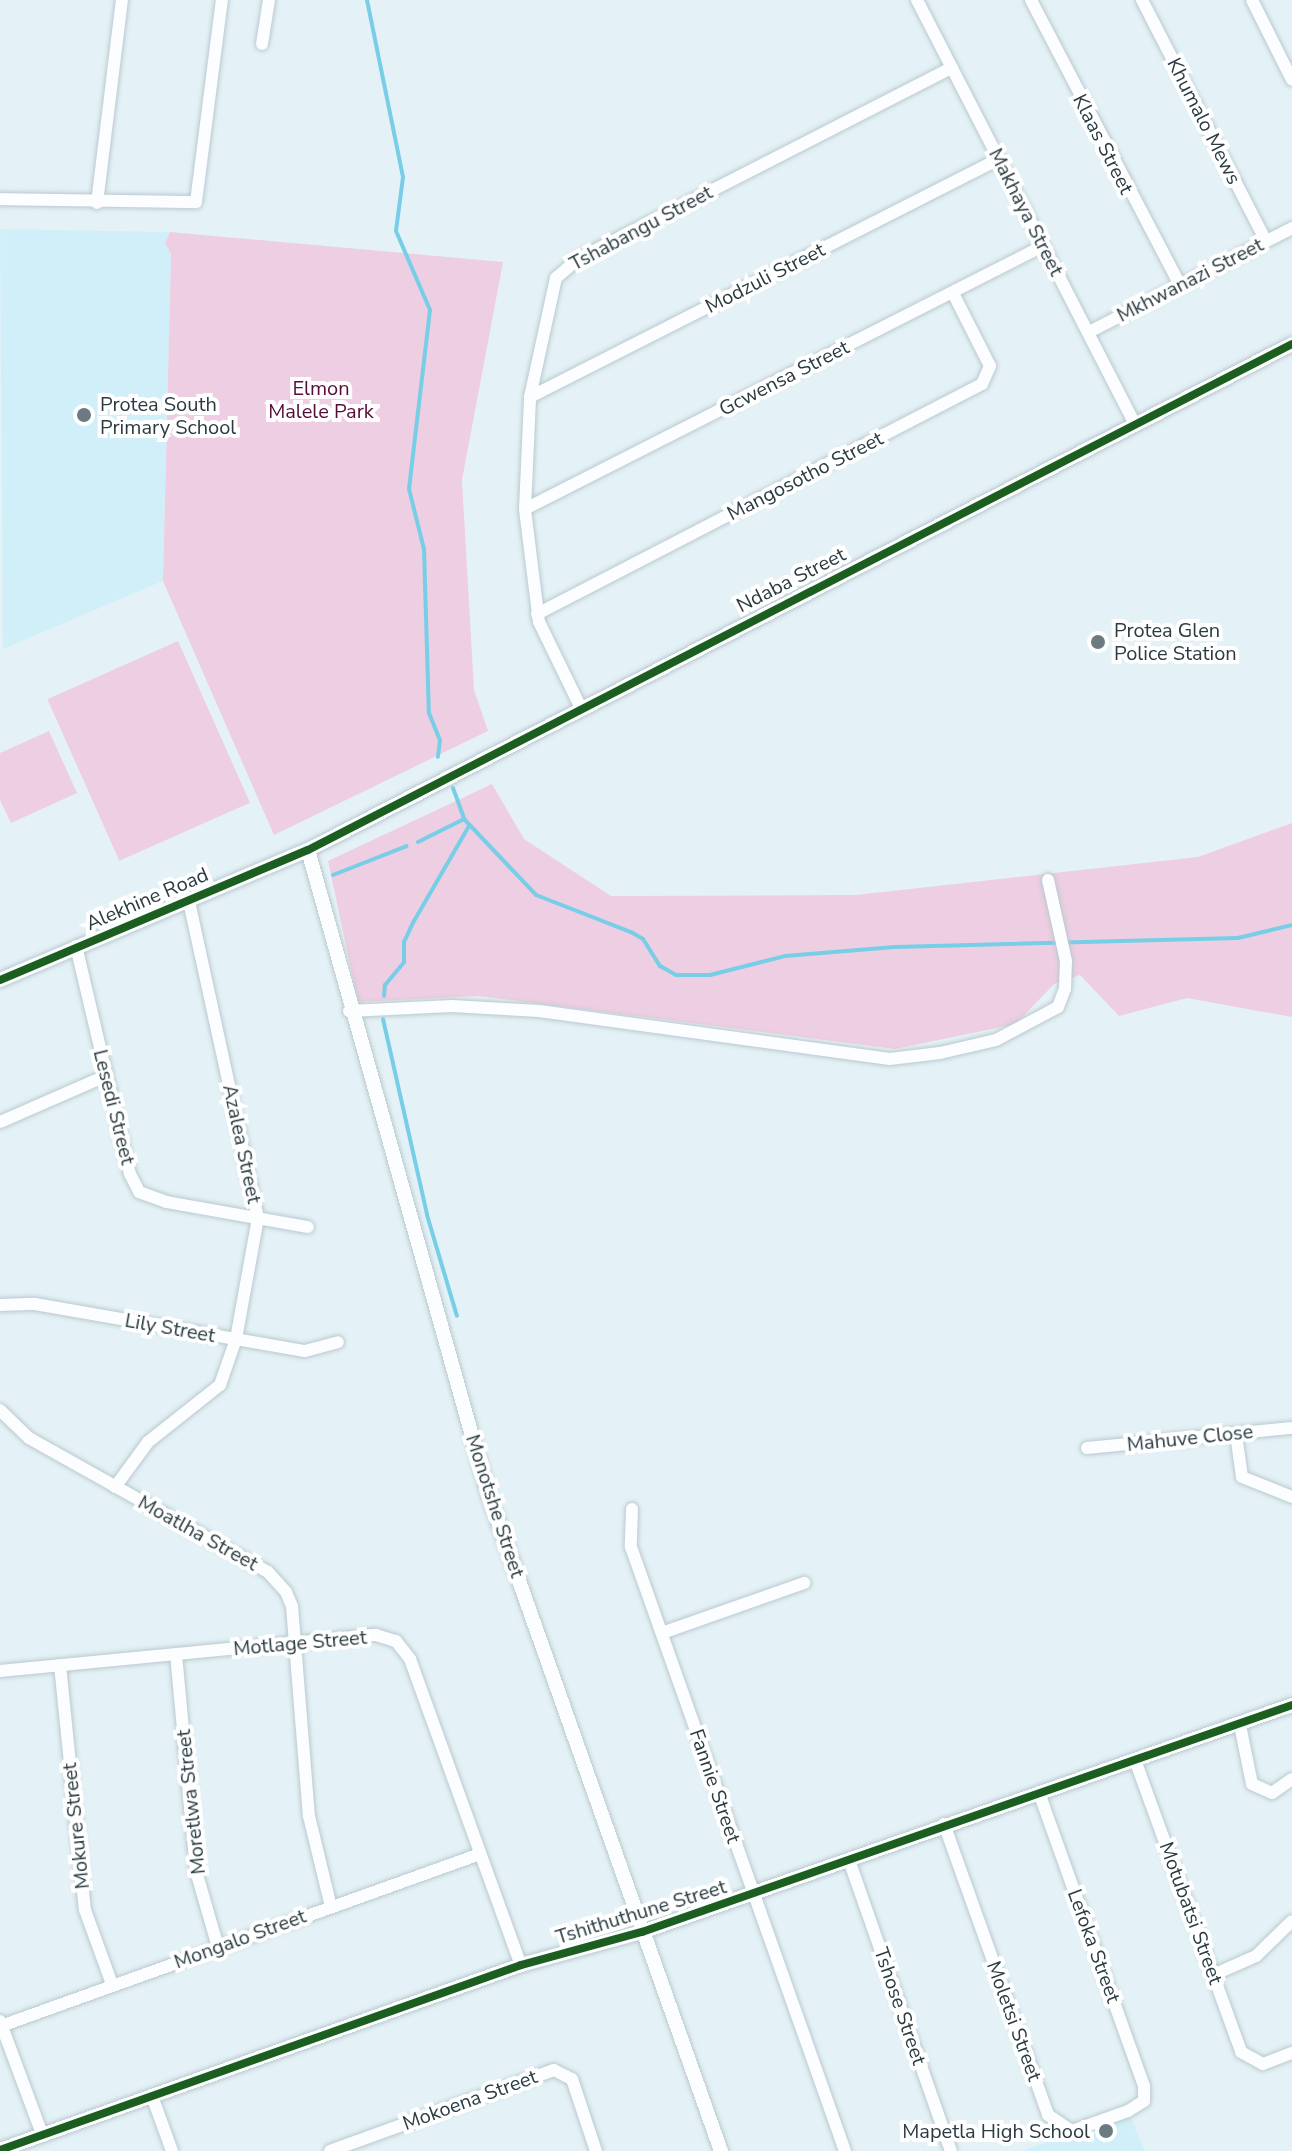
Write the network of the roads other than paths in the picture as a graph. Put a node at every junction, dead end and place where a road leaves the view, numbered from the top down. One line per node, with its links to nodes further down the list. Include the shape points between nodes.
1 (122, 0): 13 (street)
2 (222, 0): 13 (street, via 205,102 199,198 192,204)
3 (269, 0): 8 (street)
4 (917, 0): 9 (street, Makhaya Street)
5 (1031, 0): 17 (street, Klaas Street)
6 (1142, 0): 15 (street, Khumalo Mews)
7 (1252, 0): 10 (street)
8 (262, 44)
9 (952, 68): 11 (street, Makhaya Street); 21 (street, Tshabangu Street, via 564,268 550,295)
10 (1292, 80)
11 (999, 159): 16 (street, Makhaya Street); 21 (street, Modzuli Street)
12 (0, 199): 13 (street)
13 (97, 203)
14 (1292, 228): 15 (street, Mkhwanazi Street)
15 (1266, 241): 17 (street, Mkhwanazi Street)
16 (1043, 246): 18 (street, Gcwensa Street); 19 (street, Makhaya Street)
17 (1180, 285): 19 (street, Mkhwanazi Street)
18 (953, 293): 23 (street, Gcwensa Street); 24 (street, Mangosotho Street, via 990,366 982,384)
19 (1089, 332): 22 (street, Makhaya Street)
20 (1292, 344): 22 (street, Ndaba Street)
21 (530, 397): 23 (street, Tshabangu Street)
22 (1135, 425): 25 (street, Ndaba Street)
23 (525, 509): 24 (street, Tshabangu Street)
24 (537, 614): 25 (street, Tshabangu Street, via 551,654)
25 (580, 706): 26 (street, Ndaba Street)
26 (308, 850): 28 (street, Alekhine Road); 31 (street, Monotshe Street)
27 (1048, 880): 31 (street, via 1066,961 1065,989 1058,1007 996,1040 890,1059 539,1011 452,1006)
28 (188, 898): 29 (street, Alekhine Road); 34 (street, Azalea Street)
29 (76, 946): 30 (street, Alekhine Road); 32 (street, Lesedi Street)
30 (0, 980)
31 (349, 1011): 63 (street, Monotshe Street, via 488,1493)
32 (106, 1076): 33 (street); 34 (street, Lesedi Street, via 139,1192 166,1202)
33 (0, 1122)
34 (258, 1218): 35 (street, Lesedi Street); 37 (street, Azalea Street)
35 (308, 1227)
36 (0, 1305): 37 (street, Lily Street, via 35,1304)
37 (236, 1339): 38 (street, Lily Street, via 305,1351); 43 (street, Azalea Street, via 220,1385 148,1442)
38 (338, 1342)
39 (0, 1410): 43 (street, Moatlha Street, via 29,1438)
40 (1292, 1428): 41 (street, Mahuve Close)
41 (1236, 1434): 42 (street, Mahuve Close); 44 (street, via 1242,1477)
42 (1087, 1448)
43 (115, 1487): 48 (street, Moatlha Street, via 268,1572 292,1606)
44 (1292, 1497)
45 (632, 1509): 47 (street, Fannie Street, via 631,1547)
46 (804, 1583): 47 (street)
47 (662, 1633): 60 (street, Fannie Street)
48 (295, 1643): 49 (street, Motlage Street); 58 (street, Motlage Street, via 376,1635 405,1649); 61 (street, Moatlha Street, via 309,1816)
49 (176, 1654): 50 (street, Motlage Street); 64 (street, Moretlwa Street, via 196,1871)
50 (60, 1665): 51 (street, Motlage Street); 67 (street, Mokure Street, via 85,1910)
51 (0, 1671)
52 (1292, 1705): 53 (street, Tshithuthune Street)
53 (1240, 1725): 54 (street, Tshithuthune Street); 55 (street, via 1252,1784 1272,1793)
54 (1135, 1760): 56 (street, Tshithuthune Street); 66 (street, Motubatsi Street)
55 (1292, 1779)
56 (1039, 1792): 57 (street, Tshithuthune Street); 71 (street, Lefoka Street, via 1144,2086)
57 (944, 1824): 59 (street, Tshithuthune Street); 71 (street, Moletsi Street, via 1053,2122 1072,2131)
58 (480, 1854): 61 (street, Mongalo Street); 65 (street, Motlage Street)
59 (849, 1860): 60 (street, Tshithuthune Street); 79 (street, Tshose Street)
60 (752, 1893): 63 (street, Tshithuthune Street); 78 (street, Fannie Street)
61 (331, 1907): 64 (street, Mongalo Street)
62 (1292, 1921): 66 (street, via 1256,1956)
63 (642, 1932): 65 (street, Tshithuthune Street); 77 (street, Monotshe Street)
64 (218, 1947): 67 (street, Mongalo Street)
65 (521, 1965): 70 (street, Tshithuthune Street)
66 (1213, 1975): 69 (street, Motubatsi Street, via 1241,2052 1251,2062 1263,2064)
67 (112, 1984): 68 (street, Mongalo Street)
68 (1, 2024): 72 (street)
69 (1292, 2053)
70 (152, 2096): 72 (street, Tshithuthune Street); 74 (street)
71 (1144, 2101)
72 (42, 2134): 73 (street, Tshithuthune Street)
73 (0, 2150)
74 (172, 2151)
75 (330, 2151): 76 (street, Mokoena Street, via 554,2070 565,2071 572,2079)
76 (596, 2151)
77 (721, 2151)
78 (845, 2151)
79 (951, 2151)

